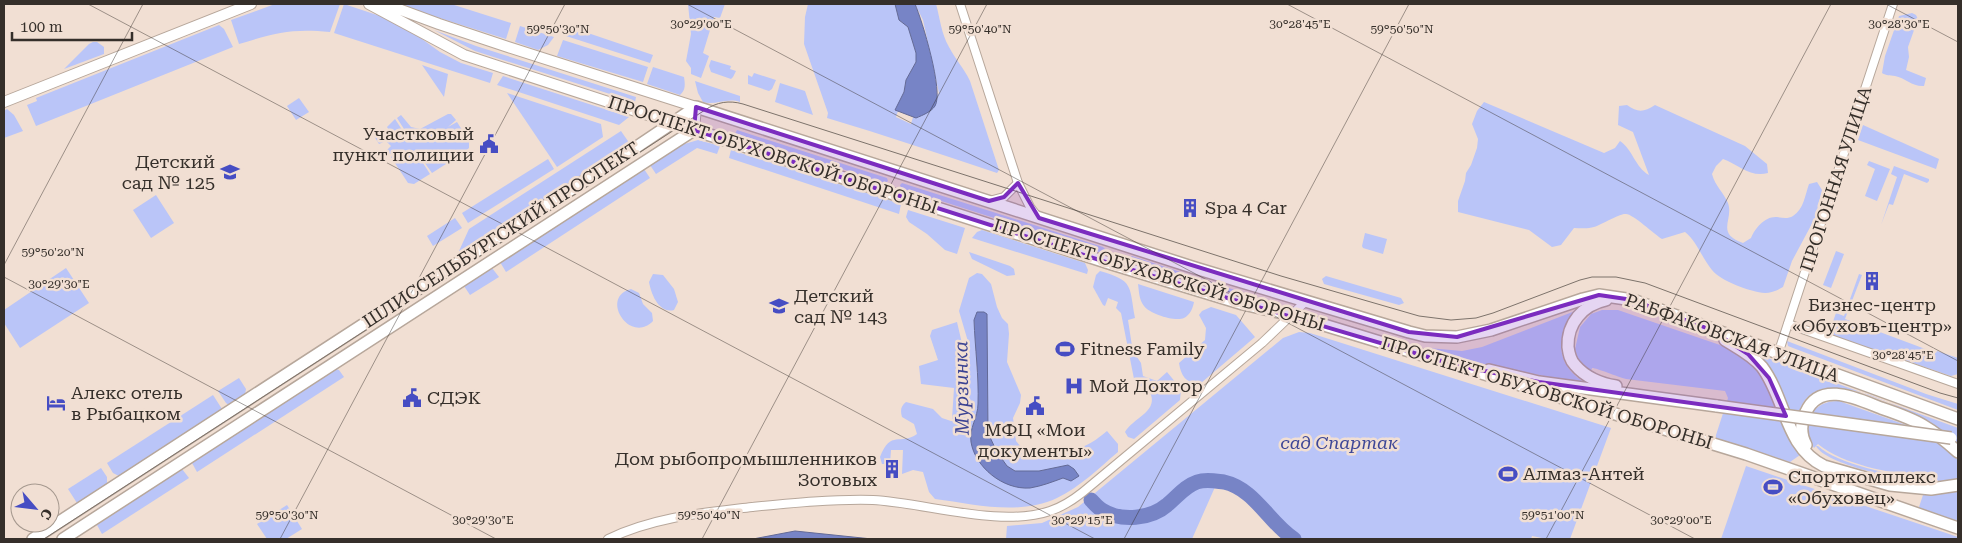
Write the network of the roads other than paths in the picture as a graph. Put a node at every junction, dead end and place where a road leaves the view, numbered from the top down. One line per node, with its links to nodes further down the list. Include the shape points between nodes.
1 (251, 4): 6 (street)
2 (369, 4): 8 (street, ПРОСПЕКТ ОБУХОВСКОЙ ОБОРОНЫ, via 464,56)
3 (385, 4): 7 (street, ПРОСПЕКТ ОБУХОВСКОЙ ОБОРОНЫ, via 500,45)
4 (960, 4): 11 (street)
5 (1893, 4): 20 (street, ПРОГОННАЯ УЛИЦА)
6 (4, 102)
7 (696, 107): 8 (main road, ШЛИССЕЛЬБУРГСКИЙ ПРОСПЕКТ); 9 (street); 10 (main road, ПРОСПЕКТ ОБУХОВСКОЙ ОБОРОНЫ)
8 (673, 122): 9 (street, ПРОСПЕКТ ОБУХОВСКОЙ ОБОРОНЫ); 33 (main road, ШЛИССЕЛЬБУРГСКИЙ ПРОСПЕКТ)
9 (694, 130): 12 (main road, ПРОСПЕКТ ОБУХОВСКОЙ ОБОРОНЫ); 34 (main road, ШЛИССЕЛЬБУРГСКИЙ ПРОСПЕКТ)
10 (895, 171): 12 (main road); 13 (main road, ПРОСПЕКТ ОБУХОВСКОЙ ОБОРОНЫ)
11 (1018, 183): 13 (street, via 1004,197); 14 (street)
12 (889, 192): 16 (main road, ПРОСПЕКТ ОБУХОВСКОЙ ОБОРОНЫ)
13 (989, 201): 14 (main road, ПРОСПЕКТ ОБУХОВСКОЙ ОБОРОНЫ)
14 (1039, 218): 15 (main road, ПРОСПЕКТ ОБУХОВСКОЙ ОБОРОНЫ)
15 (1118, 244): 16 (main road); 18 (main road, ПРОСПЕКТ ОБУХОВСКОЙ ОБОРОНЫ)
16 (1112, 264): 19 (main road, ПРОСПЕКТ ОБУХОВСКОЙ ОБОРОНЫ)
17 (1633, 300): 21 (main road, РАБФАКОВСКАЯ УЛИЦА); 22 (main road, РАБФАКОВСКАЯ УЛИЦА, via 1599,295 1583,298 1491,330); 26 (main road, via 1605,300 1580,313 1569,332 1569,354 1580,371 1604,384 1642,391)
18 (1306, 301): 19 (street); 22 (main road, ПРОСПЕКТ ОБУХОВСКОЙ ОБОРОНЫ, via 1409,332)
19 (1291, 316): 24 (main road, ПРОСПЕКТ ОБУХОВСКОЙ ОБОРОНЫ); 35 (street, via 1083,492 1050,511 1011,518 895,502 814,501 669,518)
20 (1788, 324): 23 (street, ПРОГОННАЯ УЛИЦА); 25 (street)
21 (1709, 329): 23 (main road, РАБФАКОВСКАЯ УЛИЦА); 30 (main road, via 1761,366 1773,385 1801,449 1814,461)
22 (1446, 338)
23 (1778, 354): 27 (main road, РАБФАКОВСКАЯ УЛИЦА)
24 (1455, 364): 26 (main road, via 1539,382); 32 (main road, ПРОСПЕКТ ОБУХОВСКОЙ ОБОРОНЫ, via 1746,454)
25 (1958, 384)
26 (1660, 399): 28 (main road, bridge)
27 (1958, 419)
28 (1958, 440)
29 (1958, 452): 30 (main road, via 1924,426 1849,396 1830,394 1817,398 1808,407 1801,430 1807,448)
30 (1835, 468): 31 (main road, via 1877,482 1916,488)
31 (1958, 485)
32 (1958, 528)
33 (33, 539)
34 (63, 539)
35 (608, 539)

